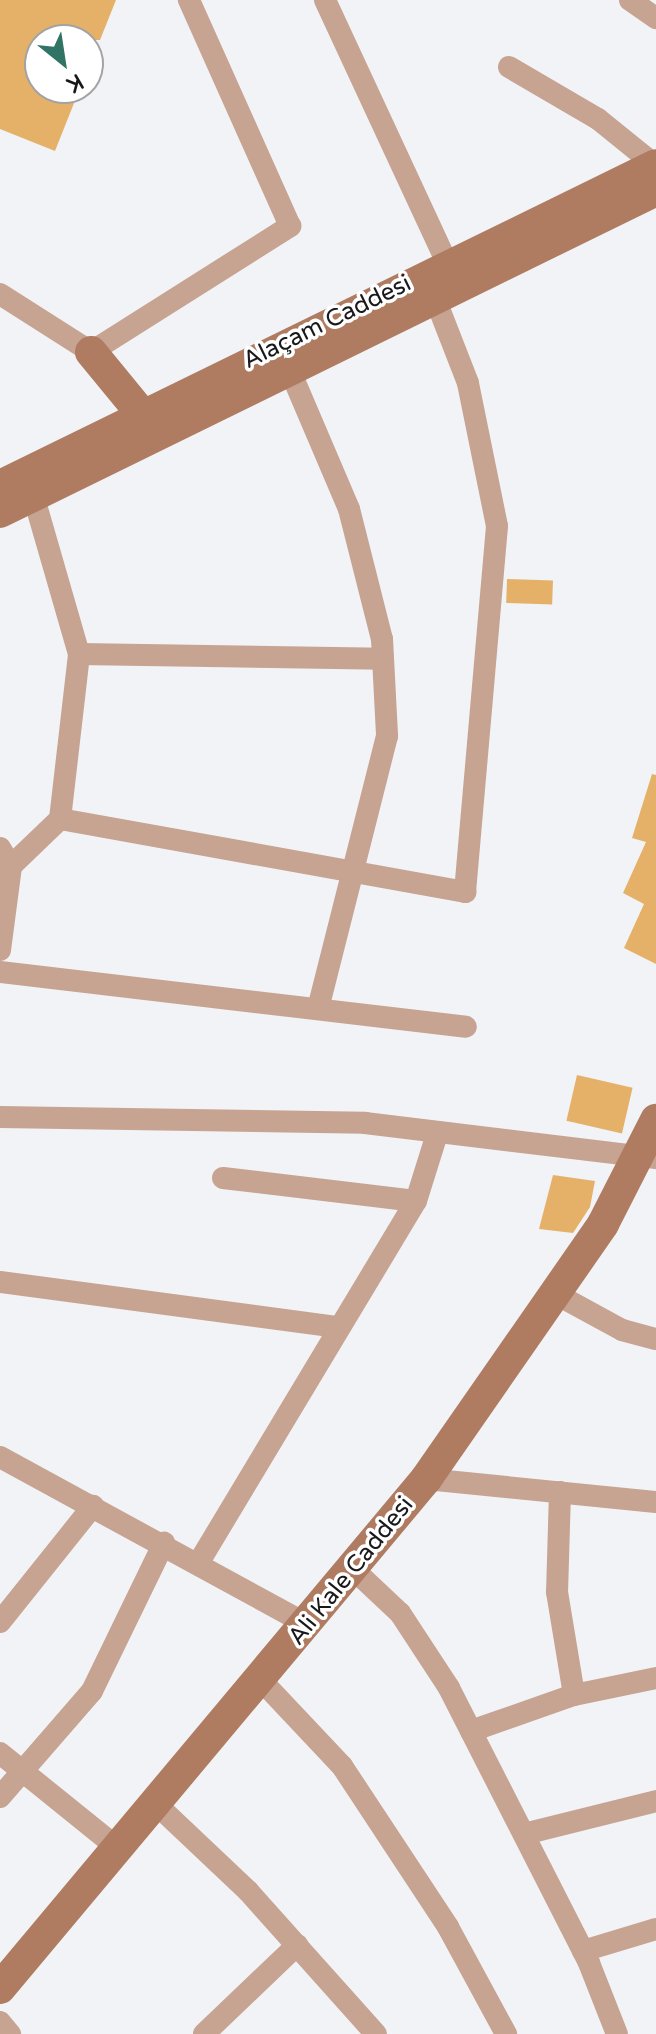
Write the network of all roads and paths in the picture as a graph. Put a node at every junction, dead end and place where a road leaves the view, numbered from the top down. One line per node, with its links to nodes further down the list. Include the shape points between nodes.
1 (189, 0): 10 (street, via 290,226)
2 (325, 0): 7 (street)
3 (630, 0): 4 (street)
4 (656, 18)
5 (509, 67): 6 (street, via 598,119)
6 (656, 173): 7 (main road, Alaçam Caddesi)
7 (460, 271): 9 (main road); 12 (main road, Alaçam Caddesi)
8 (0, 294): 10 (street)
9 (434, 296): 11 (main road, Alaçam Caddesi); 20 (street, via 468,383 497,526 465,892)
10 (91, 352): 12 (main road)
11 (288, 366): 12 (main road, Alaçam Caddesi); 17 (street, via 349,509)
12 (150, 422): 13 (main road, Alaçam Caddesi); 14 (main road, Alaçam Caddesi)
13 (0, 486)
14 (33, 495): 15 (main road, Alaçam Caddesi); 16 (street)
15 (0, 512)
16 (79, 654): 17 (street); 18 (street)
17 (383, 659): 20 (street, via 387,736)
18 (60, 819): 19 (street); 20 (street)
19 (6, 857): 21 (street)
20 (354, 867): 23 (street)
21 (0, 950)
22 (0, 972): 23 (street)
23 (319, 1004): 24 (street)
24 (466, 1027)
25 (0, 1117): 27 (street, via 365,1123)
26 (656, 1120): 28 (main road, Ali Kale Caddesi)
27 (436, 1137): 28 (street); 30 (street)
28 (648, 1158): 32 (main road, Ali Kale Caddesi)
29 (223, 1178): 30 (street)
30 (416, 1201): 33 (street)
31 (0, 1282): 33 (street)
32 (556, 1294): 34 (street, via 622,1330); 36 (main road, Ali Kale Caddesi)
33 (338, 1327): 41 (street)
34 (656, 1339)
35 (0, 1457): 39 (street)
36 (426, 1479): 37 (street); 42 (main road, Ali Kale Caddesi)
37 (560, 1492): 38 (street); 47 (street, via 557,1592)
38 (656, 1502)
39 (93, 1506): 40 (street); 43 (street)
40 (164, 1543): 41 (street); 50 (street, via 92,1691)
41 (199, 1562): 44 (street)
42 (352, 1568): 44 (main road, Ali Kale Caddesi); 48 (street, via 400,1613)
43 (0, 1622)
44 (308, 1625): 46 (main road, Ali Kale Caddesi)
45 (656, 1678): 47 (street)
46 (260, 1679): 53 (main road, Ali Kale Caddesi); 64 (street, via 342,1766 448,1927)
47 (574, 1695): 48 (street)
48 (471, 1731): 54 (street)
49 (0, 1753): 50 (street)
50 (24, 1773): 51 (street); 55 (street)
51 (0, 1797)
52 (656, 1801): 54 (street)
53 (156, 1804): 55 (main road, Ali Kale Caddesi); 57 (street)
54 (524, 1834): 58 (street)
55 (119, 1849): 59 (main road, Ali Kale Caddesi)
56 (656, 1929): 58 (street)
57 (297, 1945): 62 (street); 63 (street)
58 (583, 1951): 65 (street)
59 (0, 1988)
60 (0, 2022): 61 (street)
61 (10, 2034)
62 (204, 2034)
63 (376, 2034)
64 (506, 2034)
65 (617, 2034)

